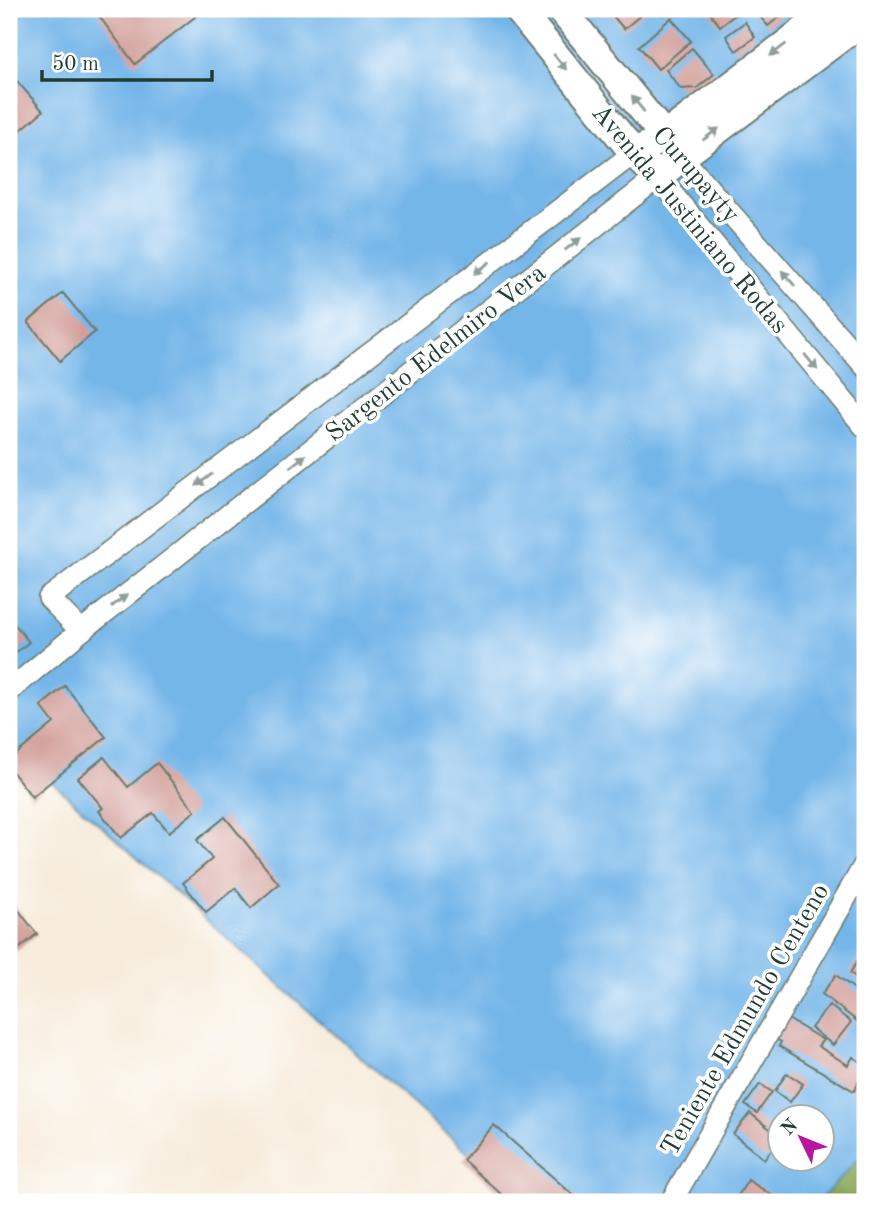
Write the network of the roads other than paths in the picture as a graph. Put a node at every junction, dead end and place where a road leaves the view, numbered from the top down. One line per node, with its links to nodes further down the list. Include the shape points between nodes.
1 (518, 9): 6 (street, Avenida Justiniano Rodas, one-way to 6)
2 (561, 9): 5 (street, Curupayty, one-way to 2)
3 (833, 9): 5 (street, Sargento Edelmiro Vera, one-way to 5)
4 (865, 19): 5 (street, Sargento Edelmiro Vera, one-way to 4)
5 (673, 147): 6 (street, Sargento Edelmiro Vera); 7 (street, Sargento Edelmiro Vera); 8 (street, Curupayty, one-way to 5)
6 (634, 153): 7 (street, Avenida Justiniano Rodas); 10 (street, Sargento Edelmiro Vera, one-way to 10, via 49,598)
7 (658, 177): 9 (street, Avenida Justiniano Rodas, one-way to 9); 10 (street, Sargento Edelmiro Vera, one-way to 7)
8 (865, 366)
9 (865, 427)
10 (81, 631): 11 (street, Sargento Edelmiro Vera)
11 (9, 691)
12 (865, 865): 13 (street, Teniente Edmundo Centeno)
13 (671, 1202)

